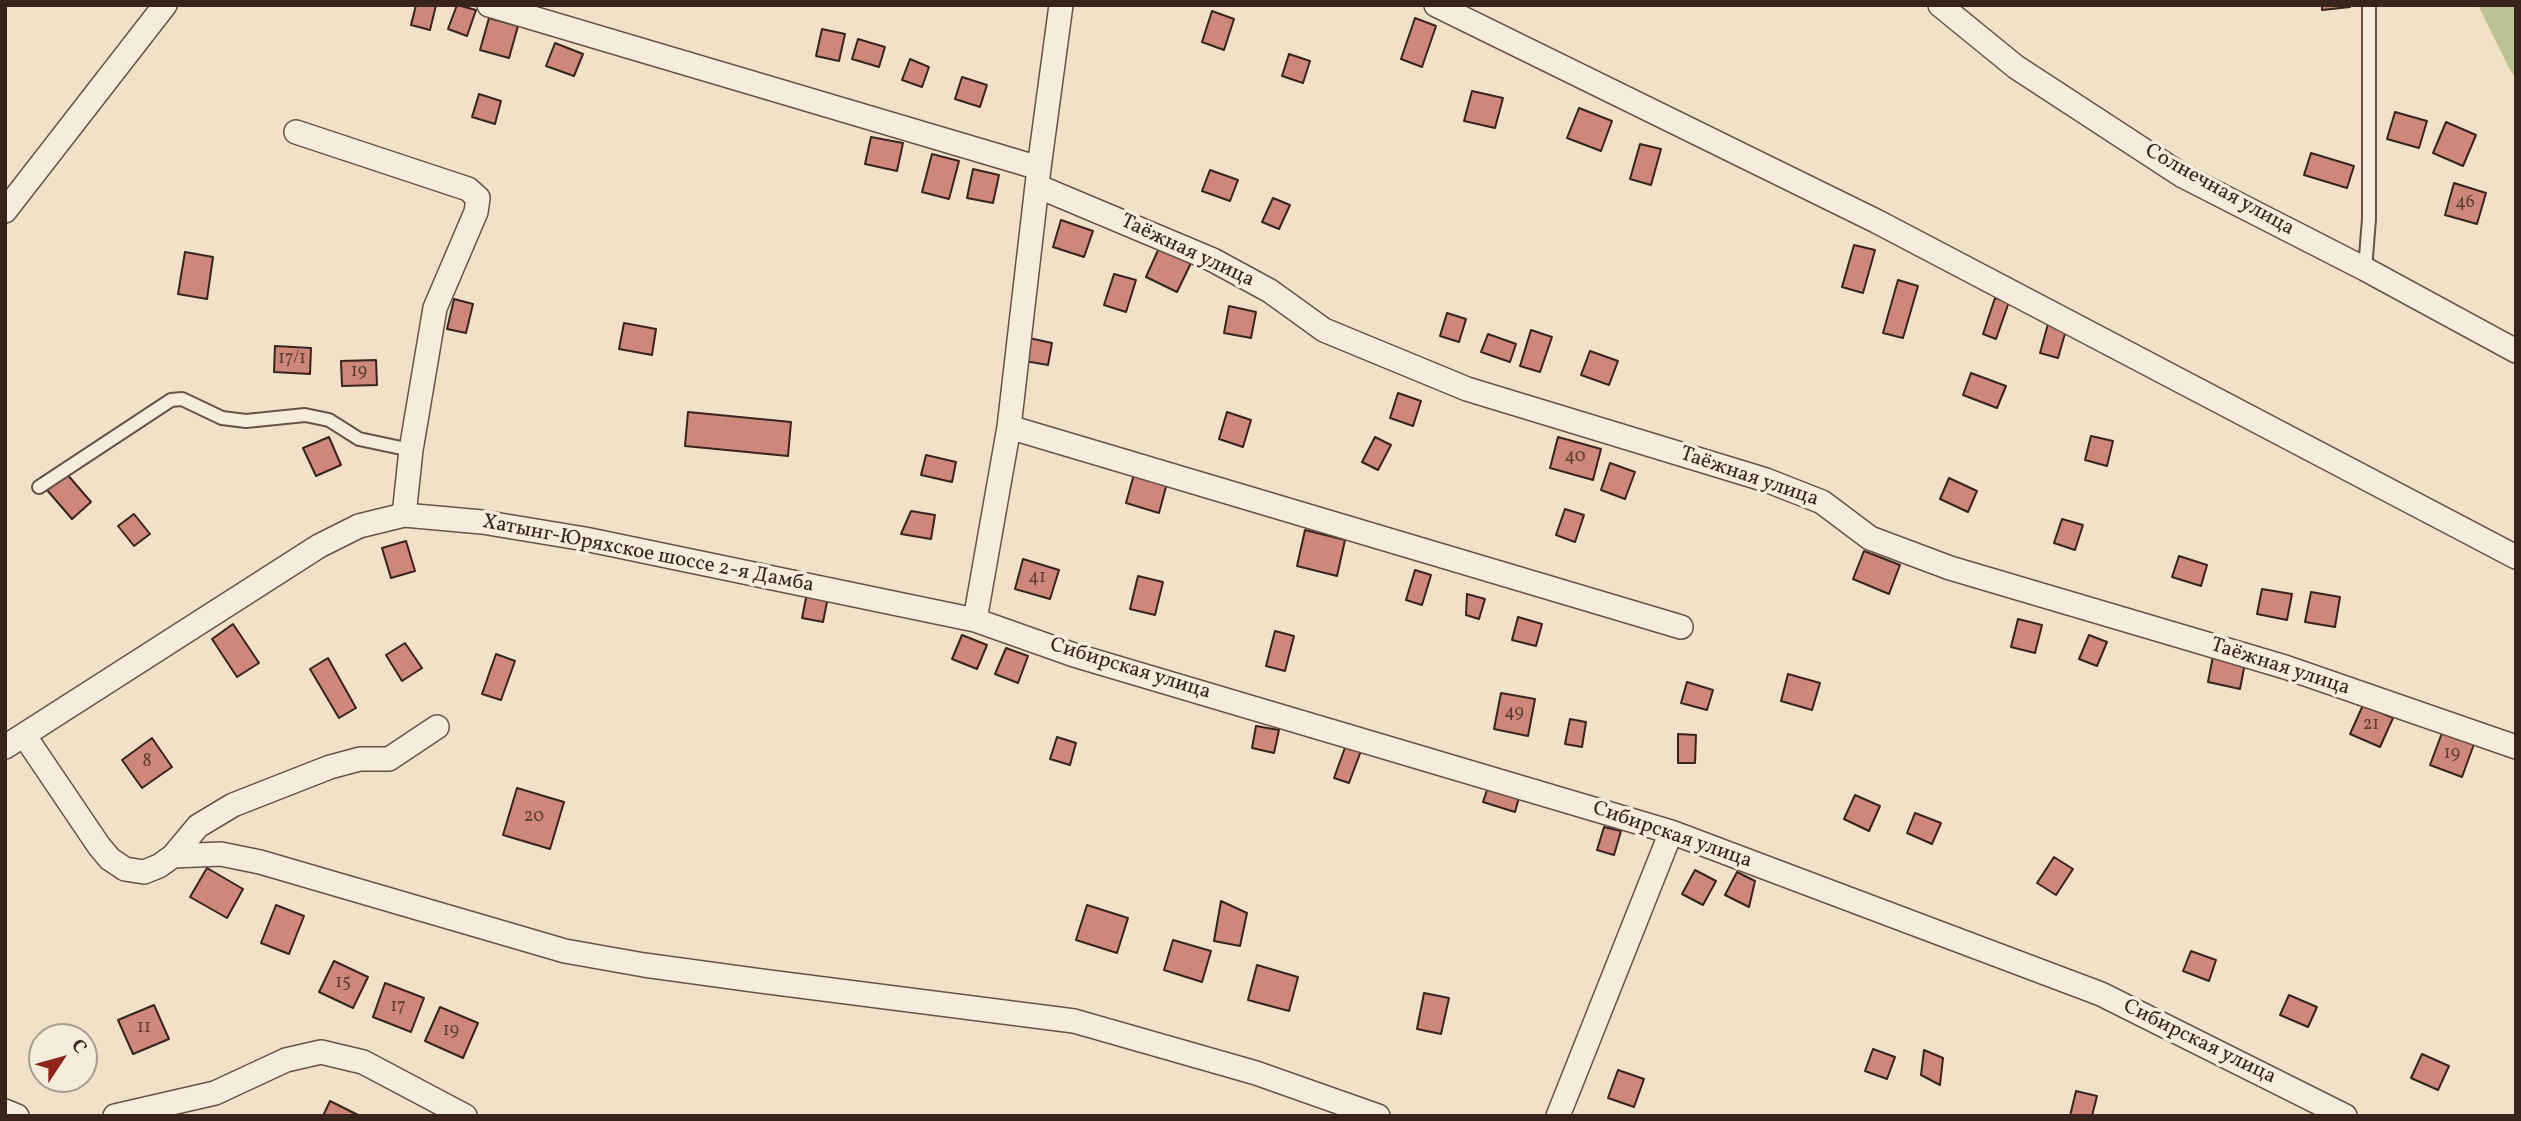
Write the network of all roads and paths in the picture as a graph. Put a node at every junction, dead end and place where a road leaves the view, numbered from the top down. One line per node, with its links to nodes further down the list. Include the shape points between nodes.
1 (165, 5): 9 (street)
2 (489, 5): 8 (street, Таёжная улица)
3 (1060, 5): 8 (street)
4 (1436, 5): 16 (street, via 1876,221)
5 (1940, 5): 10 (street, Солнечная улица, via 2016,67 2183,176)
6 (2369, 5): 10 (lane)
7 (296, 132): 13 (street, via 468,189 478,198 435,308)
8 (1038, 177): 12 (street); 21 (street, Таёжная улица, via 1213,260 1269,291 1324,330 1467,389 1766,480 1822,502 1870,538 1950,568 2285,667)
9 (5, 211)
10 (2365, 269): 11 (street, Солнечная улица)
11 (2516, 351)
12 (1009, 427): 17 (street); 18 (street)
13 (411, 450): 14 (lane, via 359,439 329,420 305,415 246,421 222,418 182,399 171,400); 15 (street)
14 (39, 487)
15 (404, 515): 17 (street, Хатынг-Юряхское шоссе 2-я Дамба, via 585,539); 20 (street, Хатынг-Юряхское шоссе 2-я Дамба, via 359,526 319,546)
16 (2516, 557)
17 (975, 620): 22 (street, Сибирская улица, via 1074,655)
18 (1681, 626)
19 (437, 727): 23 (street, via 389,759 360,759 330,767 233,805 198,827)
20 (15, 741): 23 (street, via 110,859 125,869 144,872)
21 (2516, 747)
22 (1671, 832): 29 (street); 30 (street, Сибирская улица, via 2101,994)
23 (173, 856): 28 (street, via 221,854 260,862 565,951 1074,1021 1256,1073)
24 (5, 1111): 25 (street)
25 (17, 1116)
26 (115, 1116): 27 (street, via 215,1093 286,1060 321,1052 363,1062)
27 (465, 1116)
28 (1378, 1116)
29 (1558, 1116)
30 (2345, 1116)

